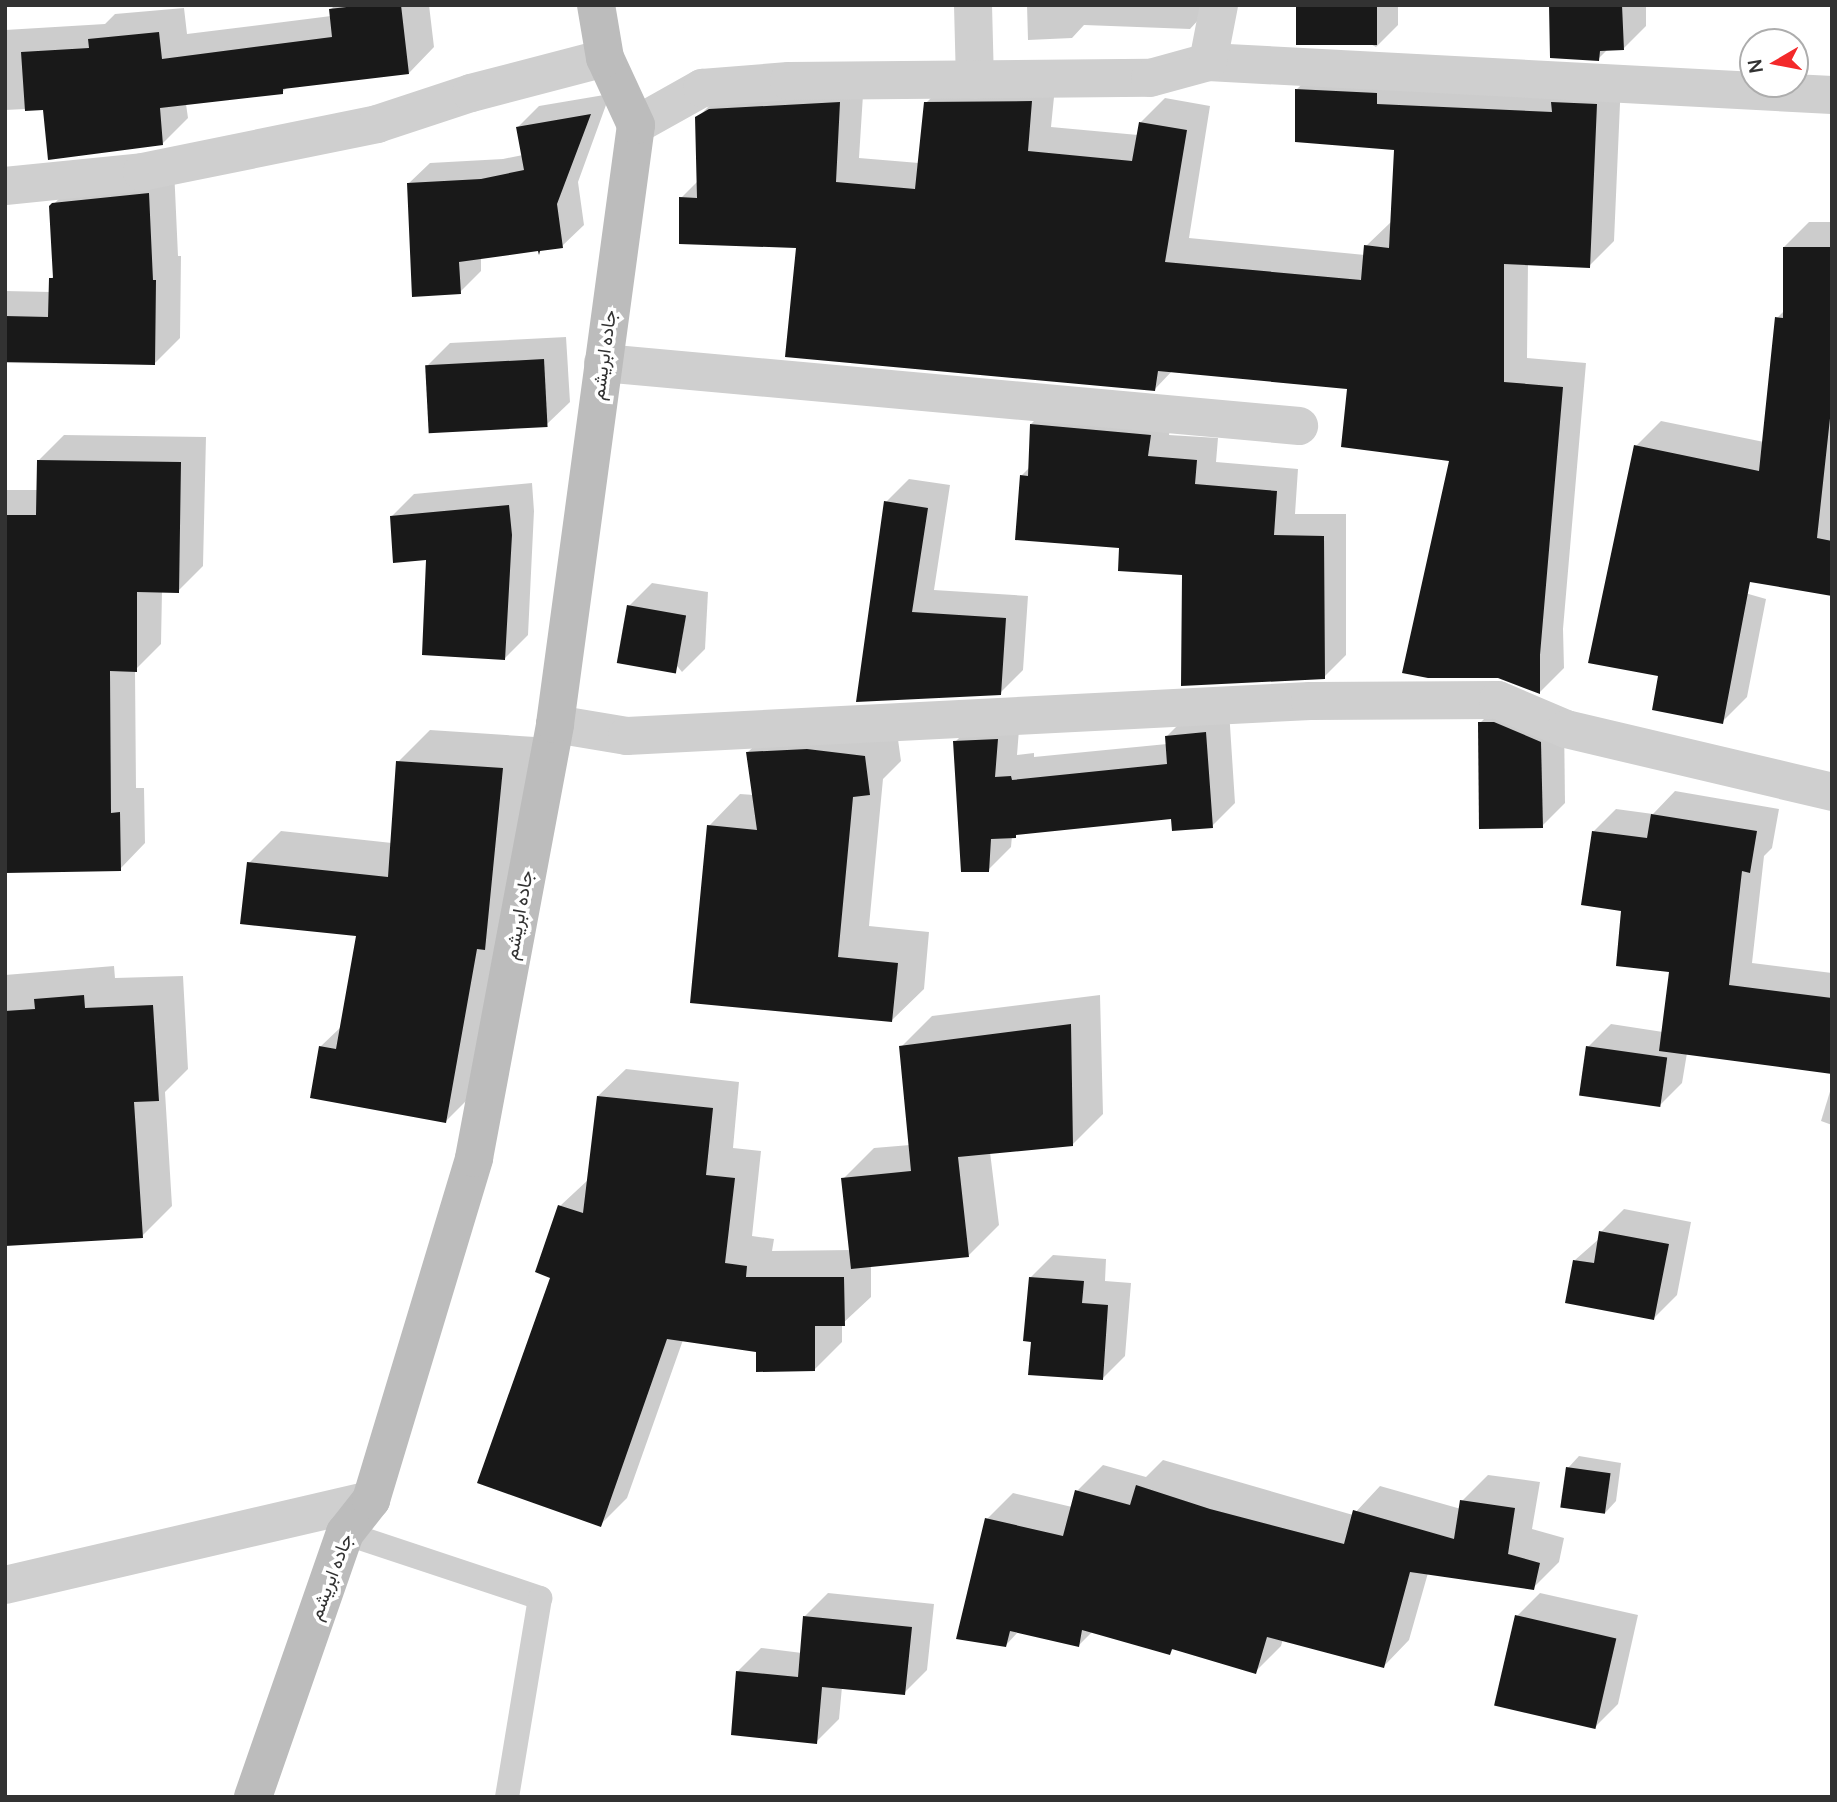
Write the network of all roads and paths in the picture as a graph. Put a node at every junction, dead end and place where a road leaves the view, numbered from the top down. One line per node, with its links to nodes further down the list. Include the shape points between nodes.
1 (596, 5): 4 (main road)
2 (973, 5): 6 (street)
3 (1219, 5): 5 (street)
4 (605, 58): 8 (main road); 9 (street, via 364,127 142,172)
5 (1208, 62): 6 (street, via 1150,78); 7 (street)
6 (975, 80): 8 (street, via 789,81 702,88)
7 (1832, 95)
8 (636, 125): 10 (main road, جاده ابریشم)
9 (5, 186)
10 (603, 363): 11 (street); 12 (main road, جاده ابریشم)
11 (1299, 426)
12 (555, 724): 13 (street, via 627,736 1310,701 1498,700 1566,729); 14 (main road, جاده ابریشم, via 474,1158)
13 (1832, 792)
14 (371, 1500): 15 (main road, جاده ابریشم); 16 (street)
15 (345, 1533): 17 (main road, جاده ابریشم); 18 (lane, via 540,1598)
16 (5, 1585)
17 (253, 1797)
18 (507, 1797)

